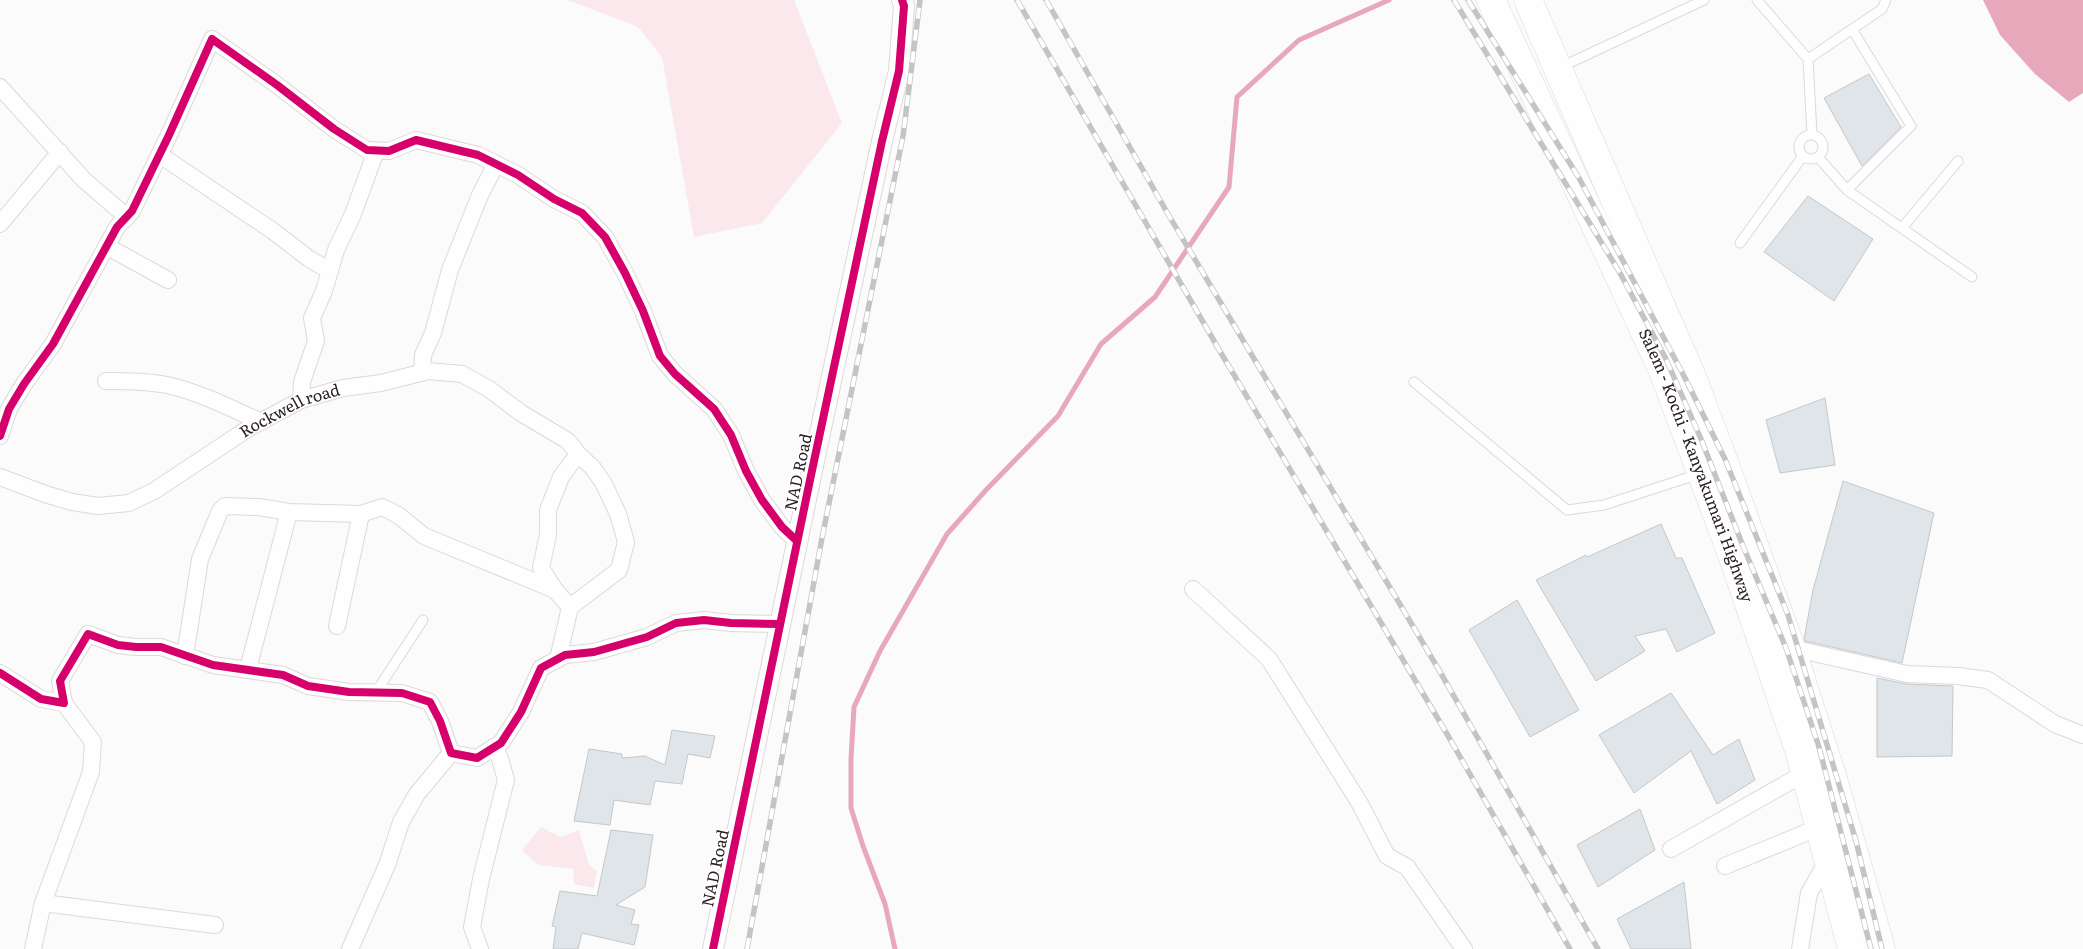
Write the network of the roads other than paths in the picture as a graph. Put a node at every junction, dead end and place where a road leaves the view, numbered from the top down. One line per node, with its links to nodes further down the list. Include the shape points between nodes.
1 (902, 0): 39 (street, NAD Road, via 899,71)
2 (1491, 0): 35 (highway, Salem - Kochi - Kanyakumari Highway, via 1663,370)
3 (1704, 0): 9 (lane)
4 (1757, 0): 8 (lane)
5 (1886, 0): 7 (lane, via 1882,10)
6 (1531, 7): 9 (highway, Salem - Kochi - Kanyakumari Highway)
7 (1852, 29): 8 (lane); 19 (lane, via 1911,126)
8 (1808, 59): 11 (lane)
9 (1557, 70): 46 (highway, Salem - Kochi - Kanyakumari Highway, via 1692,377)
10 (0, 87): 13 (street)
11 (1812, 135): 15 (lane, via 1804,136 1800,142 1799,150); 16 (lane, via 1822,141 1823,150)
12 (376, 151): 14 (street, via 367,150 334,128 212,39); 18 (street, via 389,151 416,140 478,155); 25 (street)
13 (60, 152): 20 (street, via 84,180); 21 (street)
14 (160, 155): 20 (street); 25 (street)
15 (1803, 156): 16 (lane, via 1810,159); 23 (lane)
16 (1818, 157): 19 (lane)
17 (1958, 161): 22 (lane)
18 (496, 164): 28 (street, via 450,270 433,333 423,355); 39 (street, via 582,213 605,237 643,311 660,356 714,409 731,435 762,500)
19 (1847, 190): 22 (lane)
20 (127, 216): 24 (street, via 117,227)
21 (0, 224)
22 (1902, 228): 26 (lane)
23 (1740, 243)
24 (108, 246): 27 (street); 33 (street, via 52,344 9,409)
25 (330, 271): 31 (street, via 312,318 316,341 302,382)
26 (1972, 277)
27 (168, 280)
28 (422, 373): 31 (street, Rockwell road, via 343,388); 34 (street, Rockwell road, via 428,370 462,374 568,442)
29 (106, 381): 32 (street, via 168,385)
30 (1414, 382): 35 (lane, via 1567,510 1604,504)
31 (301, 400): 32 (street, Rockwell road)
32 (261, 422): 36 (street, Rockwell road, via 154,491 129,503 98,506 72,502)
33 (0, 436)
34 (578, 454): 41 (street, via 561,477 548,510 548,534 541,568); 42 (street, Rockwell road, via 604,484 626,542 619,570)
35 (1701, 473): 56 (highway, Salem - Kochi - Kanyakumari Highway, via 1733,557)
36 (0, 477)
37 (289, 512): 38 (street); 47 (street, via 225,506 220,510 200,559); 49 (street)
38 (361, 514): 41 (street, via 382,507 398,514 424,536); 45 (street)
39 (797, 541): 44 (street, NAD Road)
40 (1193, 589): 67 (street, via 1269,659 1360,802 1387,856 1407,867)
41 (555, 590): 42 (street)
42 (570, 608): 48 (street)
43 (423, 620): 51 (lane)
44 (780, 624): 48 (street, via 704,620 676,624 647,637); 66 (street, NAD Road)
45 (337, 626)
46 (1791, 648): 53 (street, via 1907,674 1988,680 2055,724); 70 (highway, Salem - Kochi - Kanyakumari Highway, via 1833,779)
47 (185, 656): 49 (street, via 213,665); 52 (street, via 161,648 118,645 88,634 60,681)
48 (558, 659): 54 (street, via 541,668 521,712 501,744)
49 (248, 669): 51 (street, via 283,675 308,686)
50 (0, 673): 52 (street, via 41,699)
51 (376, 692): 55 (street, via 402,693 430,702)
52 (64, 703): 61 (street, via 93,742 91,772)
53 (2083, 735)
54 (495, 748): 55 (street, via 477,758); 65 (street, via 506,780 480,879 472,927)
55 (452, 753): 64 (street, via 417,794 401,822)
56 (1805, 773): 57 (highway, Salem - Kochi - Kanyakumari Highway); 58 (street)
57 (1820, 827): 59 (highway, Salem - Kochi - Kanyakumari Highway); 60 (street)
58 (1671, 849)
59 (1828, 860): 68 (street, via 1809,893); 69 (highway, Salem - Kochi - Kanyakumari Highway)
60 (1725, 866)
61 (43, 903): 62 (street); 63 (street)
62 (215, 925)
63 (33, 949)
64 (350, 949)
65 (480, 949)
66 (713, 949)
67 (1464, 949)
68 (1800, 949)
69 (1852, 949)
70 (1881, 949)

